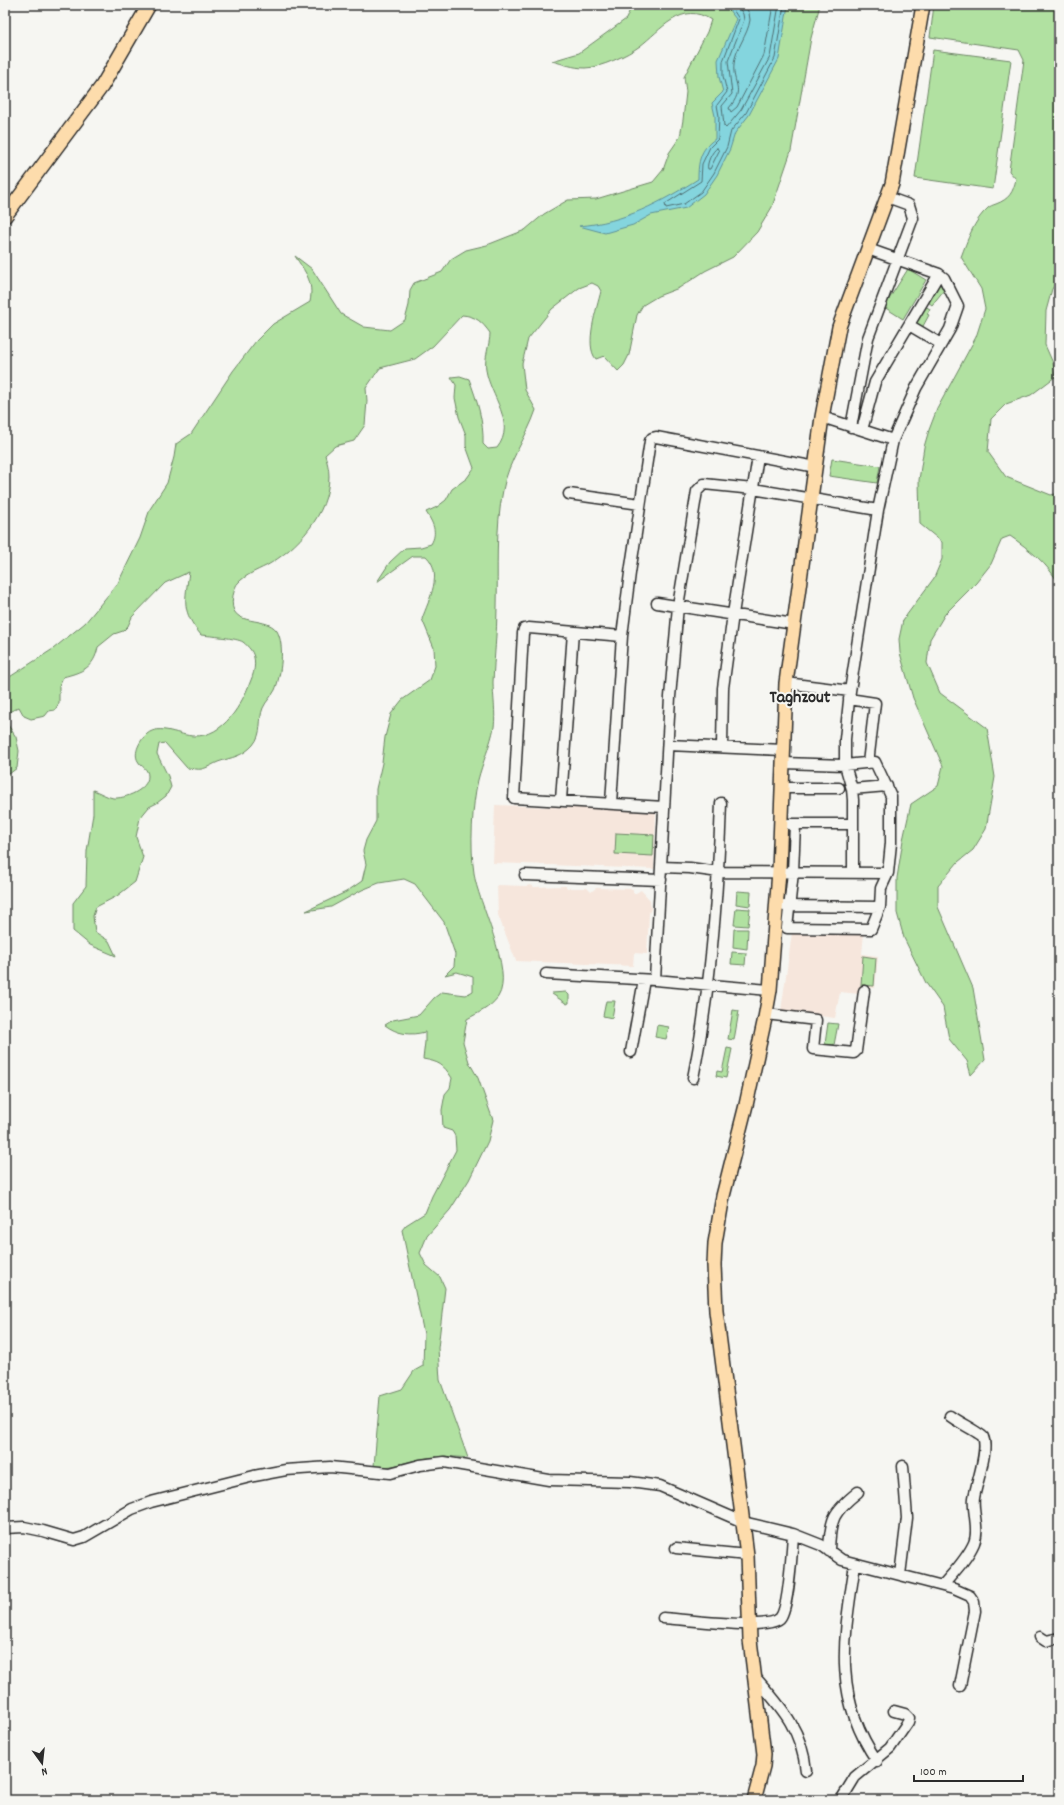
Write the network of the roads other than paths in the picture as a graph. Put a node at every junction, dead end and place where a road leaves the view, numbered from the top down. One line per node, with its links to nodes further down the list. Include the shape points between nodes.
1 (149, 5): 4 (main road, via 102,86)
2 (923, 5): 3 (main road, via 892,184)
3 (887, 197): 5 (main road); 6 (street, via 909,205 912,211 913,218)
4 (5, 216)
5 (868, 249): 6 (street); 10 (main road, via 839,327)
6 (898, 259): 7 (street); 11 (street, via 868,338)
7 (939, 274): 8 (street); 9 (street, via 944,278 958,306 950,329)
8 (909, 325): 9 (street); 12 (street, via 875,382)
9 (941, 344): 13 (street, via 916,388)
10 (822, 417): 11 (street); 15 (main road)
11 (851, 427): 12 (street)
12 (862, 430): 13 (street)
13 (893, 440): 20 (street)
14 (758, 456): 15 (street); 16 (street); 19 (street, via 652,438)
15 (816, 467): 18 (main road)
16 (753, 490): 18 (street); 22 (street, via 704,484 697,491); 23 (street)
17 (569, 494): 19 (street)
18 (811, 499): 20 (street); 24 (main road)
19 (640, 504): 26 (street)
20 (878, 510): 28 (street)
21 (657, 603): 22 (street)
22 (678, 606): 23 (street); 29 (street)
23 (733, 614): 24 (street); 30 (street, via 723,688)
24 (794, 624): 27 (main road)
25 (573, 632): 26 (street); 38 (street); 38 (street, via 529,628 524,629 522,633 514,798)
26 (622, 636): 39 (street)
27 (786, 683): 28 (street); 31 (main road)
28 (849, 695): 32 (street, via 875,703); 33 (street)
29 (668, 745): 30 (street); 41 (street)
30 (722, 747): 31 (street)
31 (783, 757): 33 (street); 35 (main road)
32 (868, 763): 33 (street); 34 (street, via 875,762)
33 (845, 765): 37 (street)
34 (887, 786): 37 (street); 50 (street, via 891,796)
35 (782, 788): 36 (street); 42 (main road)
36 (839, 788)
37 (852, 789): 44 (street)
38 (561, 800): 39 (street)
39 (611, 803): 41 (street)
40 (721, 803): 47 (street)
41 (664, 807): 45 (street)
42 (781, 824): 43 (street); 46 (main road)
43 (795, 824): 44 (street); 48 (street)
44 (853, 824): 49 (street)
45 (661, 867): 47 (street); 52 (street)
46 (779, 871): 47 (street); 48 (street); 53 (main road)
47 (719, 872): 59 (street)
48 (793, 872): 49 (street); 54 (street)
49 (853, 872): 50 (street)
50 (888, 873): 55 (street, via 881,888)
51 (526, 875): 52 (street)
52 (661, 880): 58 (street)
53 (776, 905): 54 (street); 60 (main road)
54 (790, 906): 55 (street); 55 (street, via 787,928 871,929)
55 (880, 907)
56 (546, 974): 57 (street)
57 (644, 980): 58 (street); 63 (street)
58 (656, 980): 59 (street)
59 (708, 985): 60 (street); 64 (street)
60 (770, 990): 62 (main road)
61 (864, 991): 62 (street, via 854,1054 813,1049 816,1020)
62 (766, 1014): 68 (main road, via 723,1196 714,1257 716,1311)
63 (632, 1052)
64 (693, 1078)
65 (950, 1416): 76 (street, via 983,1438 984,1456 974,1499 974,1542 966,1558)
66 (903, 1466): 75 (street, via 907,1518)
67 (858, 1492): 72 (street, via 836,1514 830,1527)
68 (743, 1522): 69 (street, via 651,1484 549,1480 444,1462 390,1473 322,1467 254,1476 151,1502 132,1509 84,1537 74,1540 24,1527); 70 (street); 73 (main road)
69 (5, 1528)
70 (793, 1534): 72 (street, via 821,1545); 78 (street, via 783,1613 780,1619 774,1622)
71 (676, 1548): 73 (street)
72 (829, 1551): 74 (street, via 842,1560)
73 (747, 1555): 78 (main road)
74 (855, 1564): 75 (street); 84 (street, via 846,1628 844,1666 849,1703 855,1721 865,1744)
75 (900, 1575): 76 (street)
76 (943, 1585): 82 (street, via 970,1596 974,1602 975,1611)
77 (663, 1618): 78 (street)
78 (748, 1624): 81 (main road)
79 (1040, 1637): 80 (street, via 1046,1641)
80 (1059, 1638)
81 (755, 1677): 85 (street, via 791,1720 802,1747); 86 (main road, via 764,1754)
82 (960, 1686)
83 (894, 1711): 84 (street, via 905,1714 909,1718 908,1722 890,1748)
84 (877, 1761): 87 (street, via 855,1777)
85 (806, 1771)
86 (754, 1800)
87 (841, 1800)

